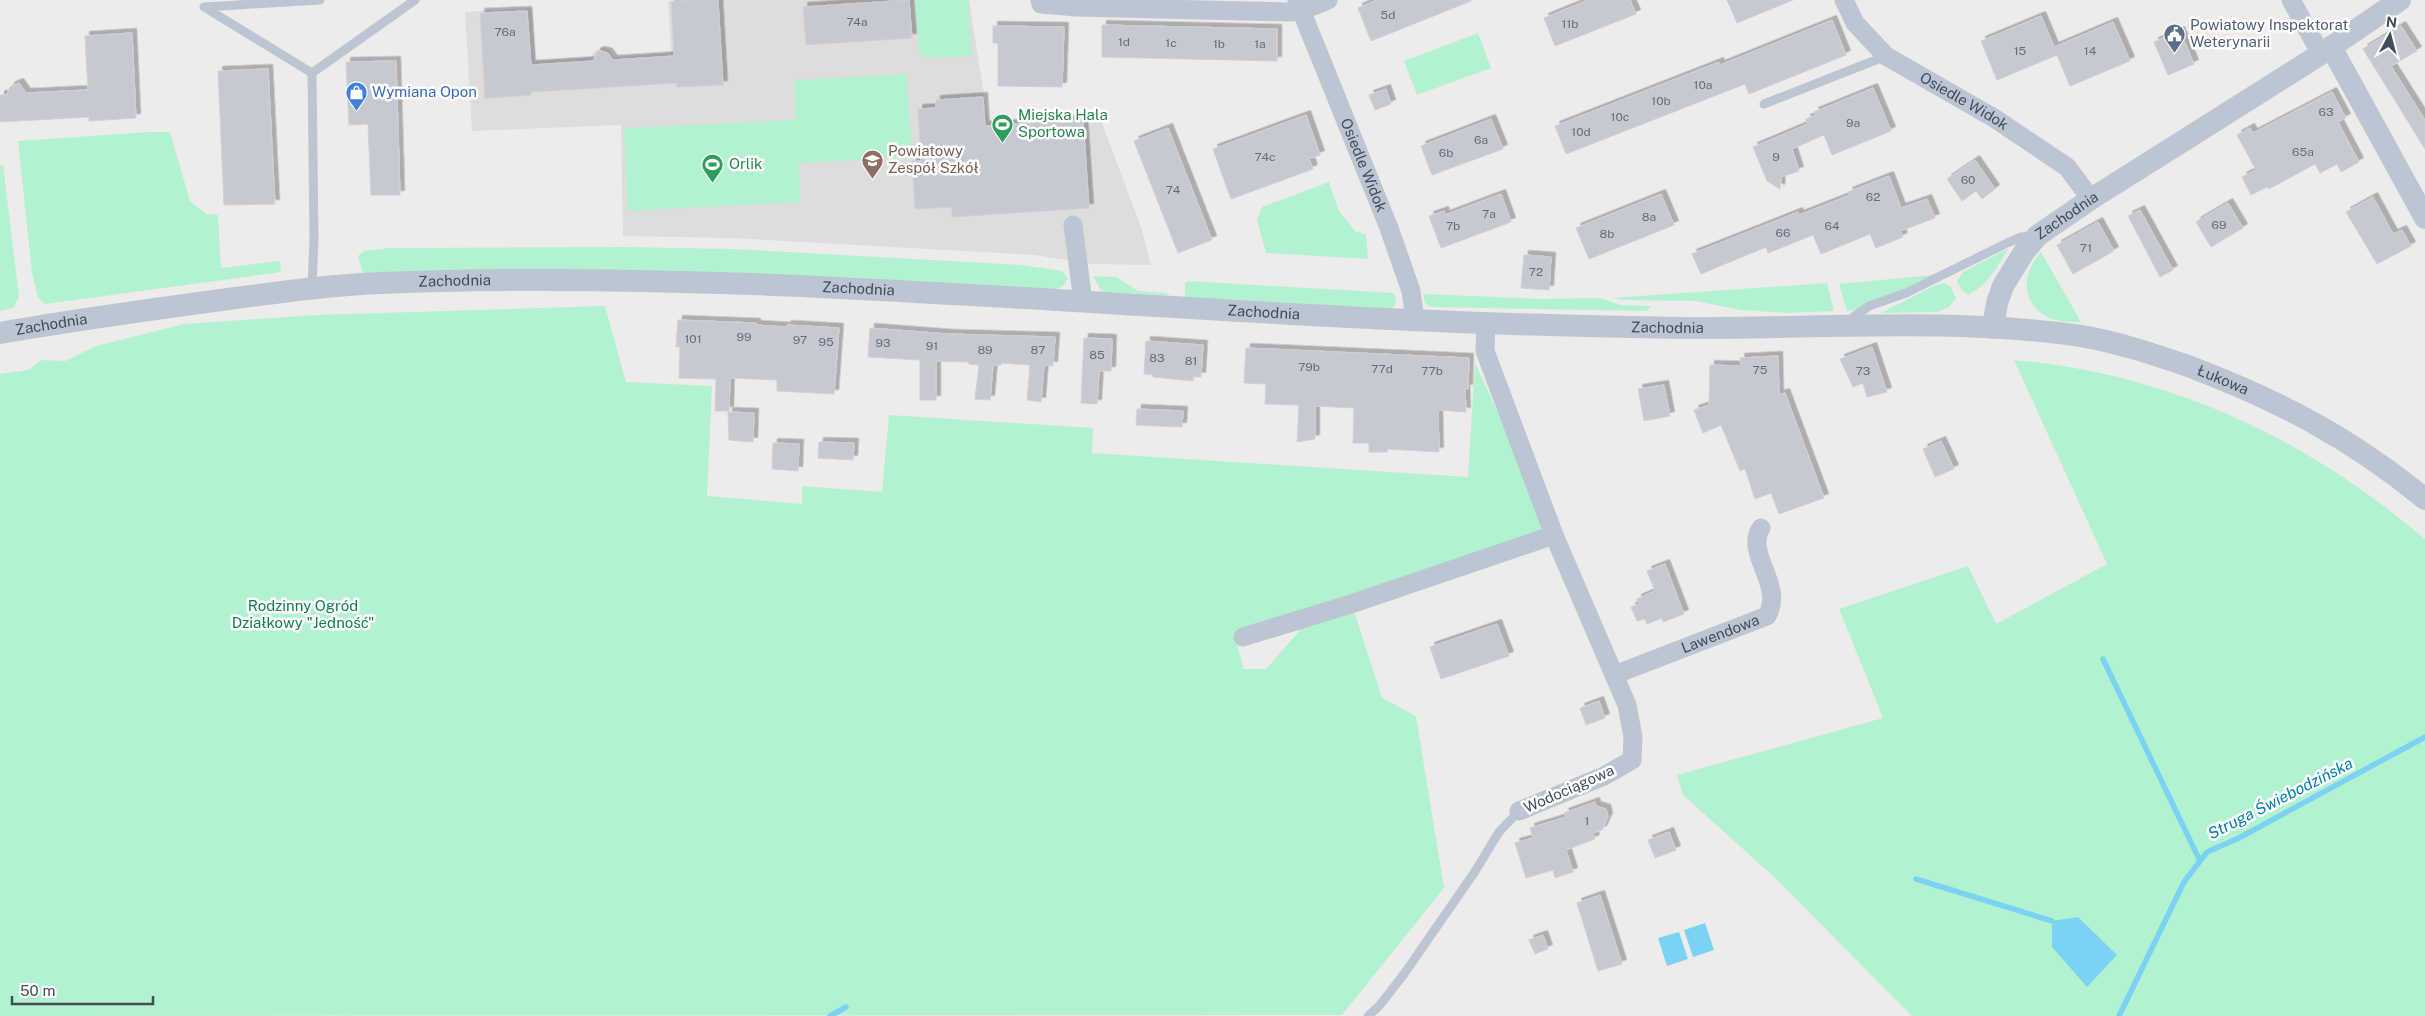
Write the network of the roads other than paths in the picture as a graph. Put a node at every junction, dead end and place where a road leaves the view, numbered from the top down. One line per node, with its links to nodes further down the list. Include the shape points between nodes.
1 (320, 0): 11 (lane, via 204,7)
2 (415, 0): 11 (lane)
3 (1040, 0): 8 (street, via 1041,4 1076,7 1275,12)
4 (1328, 0): 8 (street)
5 (1844, 0): 10 (street, Osiedle Widok, via 1855,23)
6 (2291, 0): 9 (street)
7 (2400, 0): 9 (street, Zachodnia)
8 (1299, 5): 19 (street, Osiedle Widok, via 1389,228 1411,291)
9 (2326, 51): 13 (street, Zachodnia); 14 (street)
10 (1886, 56): 12 (lane); 13 (street, Osiedle Widok, via 1994,118 2067,167)
11 (312, 73): 17 (lane)
12 (1764, 104)
13 (2091, 199): 16 (street, Zachodnia)
14 (2425, 218)
15 (1073, 225): 18 (street)
16 (2038, 236): 21 (lane, via 2021,237 2006,243 1906,293 1870,306); 22 (street, Zachodnia, via 2024,252 2004,286 1996,303)
17 (312, 288): 18 (street, Zachodnia, via 380,283 612,280); 23 (street, Zachodnia)
18 (1083, 302): 19 (street, Zachodnia)
19 (1415, 320): 20 (street, Zachodnia)
20 (1486, 322): 21 (street, Zachodnia, via 1684,328); 26 (street, Wodociągowa, via 1485,351)
21 (1840, 327): 22 (street, Zachodnia)
22 (1993, 328): 24 (street, Łukowa, via 2084,336 2150,352 2220,378 2282,405 2342,437)
23 (0, 333)
24 (2425, 499)
25 (1761, 528): 28 (street, Lawendowa, via 1756,541 1773,598 1767,616)
26 (1554, 535): 27 (street); 28 (street, Wodociągowa)
27 (1243, 637)
28 (1614, 675): 29 (street, Wodociągowa, via 1627,705 1633,737 1632,760 1604,776)
29 (1519, 811): 30 (lane, Wodociągowa, via 1499,832 1404,974)
30 (1368, 1016)

